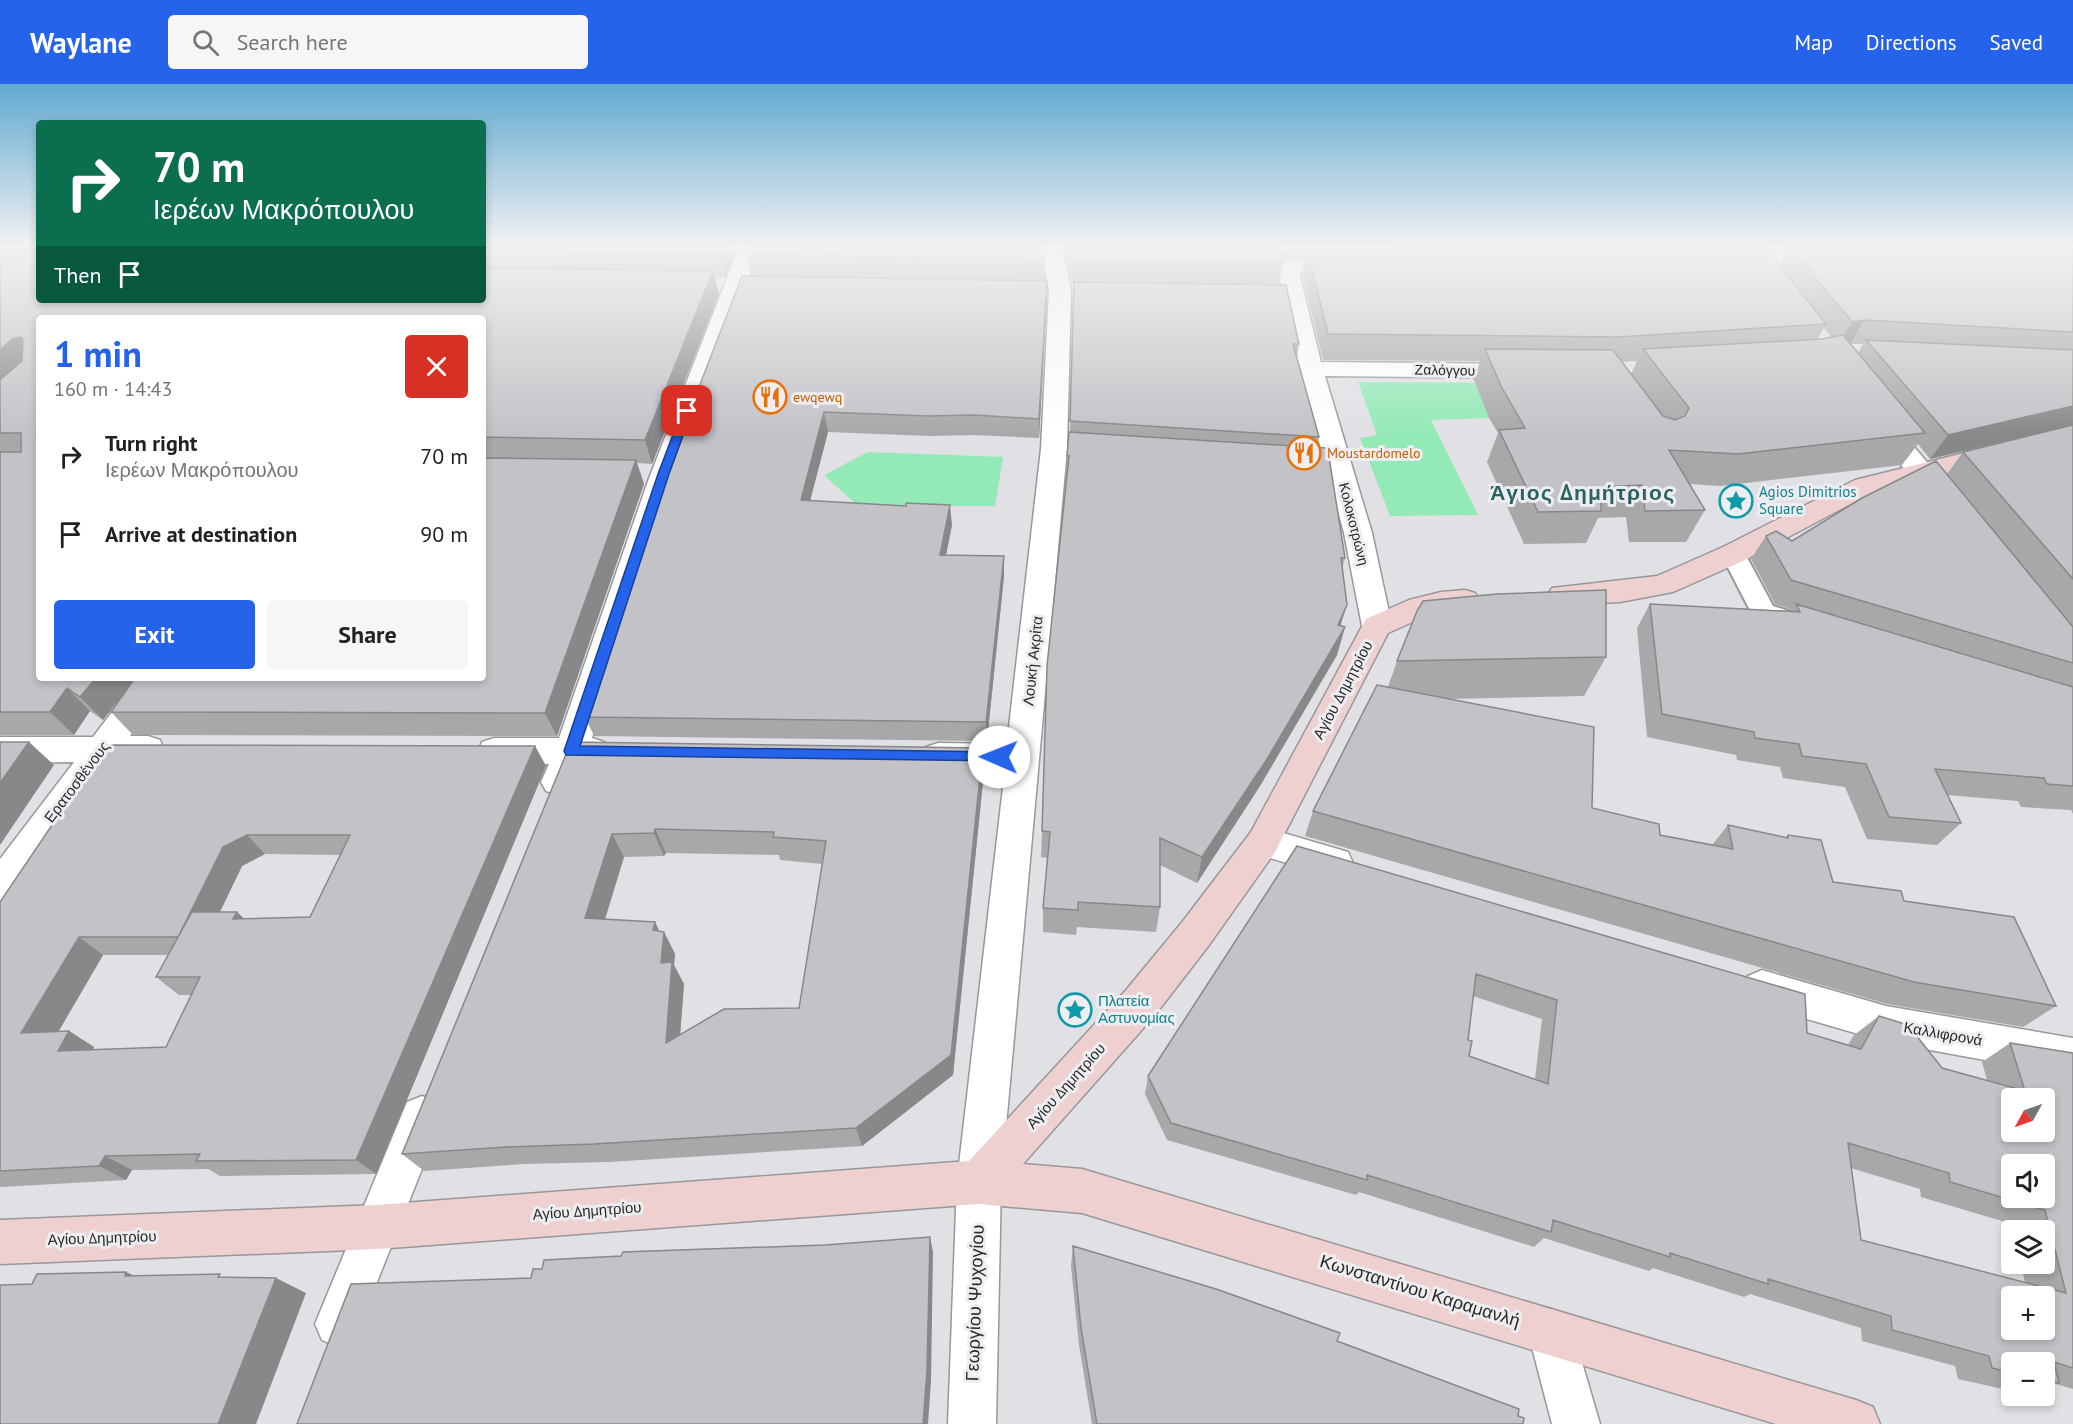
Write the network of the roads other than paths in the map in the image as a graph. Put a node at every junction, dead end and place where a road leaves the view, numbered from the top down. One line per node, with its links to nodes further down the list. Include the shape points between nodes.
1 (725, 310): 20 (street, via 652,474)
2 (1061, 310): 23 (street, Λουκή Ακρίτα, via 1066,450)
3 (1297, 310): 4 (street, Κολοκοτρώνη)
4 (1311, 369): 5 (street, Ζαλόγγου); 13 (street, Κολοκοτρώνη, via 1328,468 1358,533)
5 (1548, 371)
6 (1865, 402): 8 (street)
7 (2073, 434): 8 (main road)
8 (1922, 474): 9 (street); 10 (main road, via 1864,486)
9 (1959, 519)
10 (1733, 554): 11 (main road, via 1663,585); 14 (street, via 1763,612)
11 (1534, 597)
12 (1490, 599): 13 (main road, Αγίου Δημητρίου, via 1419,606)
13 (1377, 626): 25 (main road, Αγίου Δημητρίου)
14 (1821, 630)
15 (153, 681): 16 (street, Ερατοσθένους)
16 (102, 749): 17 (street); 18 (street); 27 (street, Ερατοσθένους)
17 (172, 749)
18 (0, 750)
19 (465, 751): 20 (street)
20 (571, 751): 21 (street); 24 (street)
21 (619, 752)
22 (904, 756): 23 (street)
23 (1023, 758): 31 (street, Λουκή Ακρίτα)
24 (548, 807)
25 (1263, 842): 26 (street); 31 (main road, Αγίου Δημητρίου, via 1141,1002)
26 (1365, 872)
27 (0, 887)
28 (1727, 977): 29 (street, Καλλιφρονά, via 1886,1024)
29 (2073, 1057)
30 (431, 1094): 32 (street)
31 (979, 1182): 32 (main road, Αγίου Δημητρίου); 34 (main road, Κωνσταντίνου Καραμανλή, via 1082,1191); 36 (street, Γεωργίου Ψυχογίου)
32 (377, 1227): 33 (main road, Αγίου Δημητρίου); 35 (street)
33 (0, 1242)
34 (1551, 1332): 37 (street); 38 (main road, Κωνσταντίνου Καραμανλή)
35 (323, 1361)
36 (972, 1424)
37 (1576, 1424)
38 (1856, 1424)

